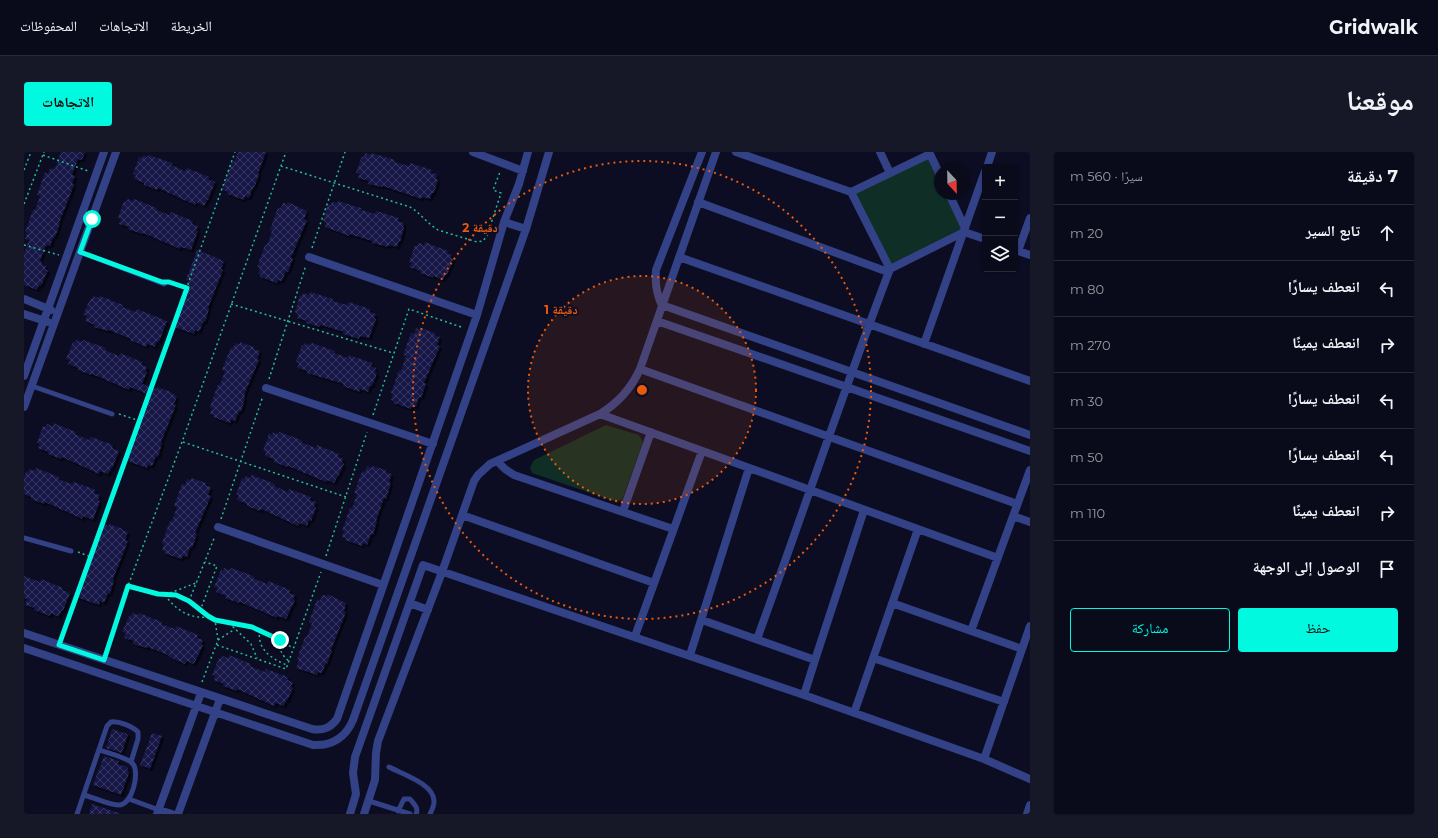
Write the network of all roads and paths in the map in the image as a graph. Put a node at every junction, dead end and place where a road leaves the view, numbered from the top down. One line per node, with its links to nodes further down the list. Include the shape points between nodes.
1 (31, 152): 21 (path)
2 (104, 152): 26 (street)
3 (116, 152): 41 (street)
4 (231, 152): 16 (path)
5 (286, 152): 22 (path)
6 (345, 152): 28 (path)
7 (473, 152): 18 (street)
8 (528, 152): 24 (street)
9 (549, 152): 35 (street)
10 (702, 152): 51 (street, via 656,270 655,285)
11 (716, 152): 31 (street)
12 (736, 152): 29 (street)
13 (880, 152): 25 (street)
14 (992, 152): 20 (street)
15 (44, 153): 26 (path); 32 (path)
16 (235, 153): 48 (path)
17 (930, 153): 19 (street); 25 (street)
18 (503, 163): 24 (street); 28 (path, via 493,190 501,193 487,236 480,242 438,230 410,207)
19 (935, 164)
20 (987, 164)
21 (25, 166): 23 (path)
22 (281, 166): 28 (path); 50 (path)
23 (24, 170)
24 (523, 171): 34 (street)
25 (890, 173): 29 (street)
26 (96, 174): 45 (street)
27 (982, 180): 36 (street)
28 (334, 182): 43 (path)
29 (851, 192): 46 (street)
30 (952, 200): 36 (street)
31 (698, 202): 44 (street); 46 (street)
32 (24, 204)
33 (1030, 218): 39 (street)
34 (504, 222): 35 (street); 55 (street)
35 (526, 229): 146 (street, via 351,726 338,740 326,745 313,745)
36 (965, 230): 37 (street); 46 (street); 62 (street)
37 (982, 238)
38 (24, 245): 45 (path)
39 (1018, 248)
40 (1018, 250): 42 (street)
41 (80, 252): 47 (lane); 53 (street)
42 (1030, 255)
43 (309, 257): 55 (street); 57 (path)
44 (679, 257): 51 (street); 60 (street)
45 (66, 258): 52 (street)
46 (889, 270): 60 (street)
47 (163, 283): 48 (path, via 169,282)
48 (187, 288): 74 (path)
49 (24, 299): 52 (street)
50 (231, 304): 57 (path); 79 (path)
51 (662, 305): 58 (street); 65 (street)
52 (48, 308): 53 (street); 56 (street)
53 (58, 312): 59 (street)
54 (24, 314): 56 (street)
55 (477, 315): 61 (street)
56 (44, 321): 59 (street); 66 (street)
57 (287, 321): 63 (path); 70 (path)
58 (657, 321): 64 (street); 69 (street)
59 (53, 324): 68 (street)
60 (869, 324): 62 (street); 65 (street)
61 (472, 330): 63 (path, via 409,309); 80 (street)
62 (924, 344): 67 (street)
63 (393, 352): 75 (path)
64 (640, 369): 73 (street, via 617,403); 78 (street)
65 (851, 372): 69 (street); 77 (street)
66 (24, 376)
67 (1030, 381)
68 (32, 386): 71 (street); 72 (lane)
69 (846, 387): 78 (street); 82 (street)
70 (266, 388): 75 (street); 84 (path)
71 (24, 407)
72 (111, 413): 74 (path, via 115,412)
73 (600, 414): 76 (street); 83 (street)
74 (140, 421): 100 (path)
75 (370, 424): 80 (street); 88 (path)
76 (651, 432): 81 (street); 91 (street)
77 (1030, 435)
78 (828, 437): 87 (street); 89 (street)
79 (182, 442): 84 (path); 108 (path)
80 (433, 444): 107 (street)
81 (702, 451): 85 (street); 96 (street)
82 (1030, 451)
83 (497, 460): 91 (street, via 504,469 514,475); 92 (street, via 484,469 474,481)
84 (240, 461): 88 (path); 95 (path)
85 (749, 468): 87 (street); 118 (street)
86 (1030, 470): 89 (street)
87 (810, 490): 90 (street); 126 (street)
88 (346, 497): 103 (path)
89 (1018, 504): 93 (street)
90 (864, 510): 97 (street); 138 (street)
91 (624, 511): 96 (street)
92 (462, 515): 104 (street); 106 (street)
93 (1013, 516): 94 (street); 101 (street)
94 (1030, 522)
95 (218, 527): 102 (path); 103 (street)
96 (673, 529): 106 (street)
97 (918, 529): 101 (street); 113 (street)
98 (24, 538): 99 (lane)
99 (69, 550): 100 (path)
100 (91, 558): 129 (path)
101 (998, 558): 123 (street)
102 (205, 562): 105 (path); 115 (path, via 216,566)
103 (323, 565): 107 (street); 132 (path)
104 (442, 572): 112 (street, via 423,565); 114 (street); 125 (street)
105 (196, 583): 109 (path); 111 (path)
106 (654, 584): 125 (street)
107 (383, 585): 143 (street, via 337,719 329,728 312,729)
108 (128, 586): 110 (path); 137 (path)
109 (169, 594): 110 (path); 111 (path)
110 (165, 595): 116 (path, via 184,613)
111 (189, 601): 115 (path)
112 (410, 603): 114 (street); 162 (street, via 355,757 353,768 356,794)
113 (892, 603): 123 (street); 135 (street)
114 (428, 610): 155 (street, via 378,741 375,780)
115 (200, 611): 116 (path)
116 (208, 616): 117 (path)
117 (215, 620): 119 (path); 127 (path)
118 (702, 620): 126 (street); 134 (street)
119 (227, 622): 121 (path); 122 (path)
120 (1030, 626): 133 (street)
121 (236, 629): 127 (path); 136 (path, via 250,644)
122 (260, 630): 128 (path); 140 (path, via 259,640 267,653 273,659)
123 (971, 631): 133 (street)
124 (24, 633): 129 (street)
125 (636, 636): 134 (street)
126 (757, 639): 138 (street)
127 (218, 640): 130 (path)
128 (280, 640): 132 (path); 139 (path, via 282,654)
129 (59, 645): 137 (street)
130 (217, 645): 136 (path); 141 (path)
131 (24, 648): 145 (street)
132 (294, 648): 139 (path)
133 (1022, 649): 144 (street)
134 (690, 655): 142 (street)
135 (873, 658): 144 (street); 147 (street)
136 (257, 659): 140 (path, via 286,669)
137 (104, 660): 141 (street)
138 (814, 660): 142 (street)
139 (289, 662): 140 (path)
140 (287, 665)
141 (200, 693): 143 (street); 145 (street)
142 (804, 695): 147 (street)
143 (220, 699): 146 (street)
144 (1004, 702): 149 (street)
145 (196, 706): 146 (street); 158 (street)
146 (215, 712): 161 (street)
147 (854, 713): 149 (street)
148 (99, 750): 150 (lane); 150 (lane, via 107,726 111,722 117,722 139,734); 153 (lane)
149 (984, 759): 152 (street)
150 (131, 762): 154 (lane, via 136,773)
151 (389, 767): 166 (lane, via 430,790 434,802)
152 (1030, 779)
153 (84, 794): 154 (lane, via 117,805 124,804); 159 (lane)
154 (129, 799): 158 (lane)
155 (368, 801): 157 (lane); 163 (street)
156 (1030, 805): 167 (street)
157 (398, 811): 164 (lane); 165 (lane, via 404,799 410,799 417,808)
158 (158, 812): 160 (street)
159 (77, 814)
160 (172, 814)
161 (178, 814)
162 (350, 814)
163 (364, 814)
164 (410, 814)
165 (416, 814)
166 (430, 814)
167 (1027, 814)

